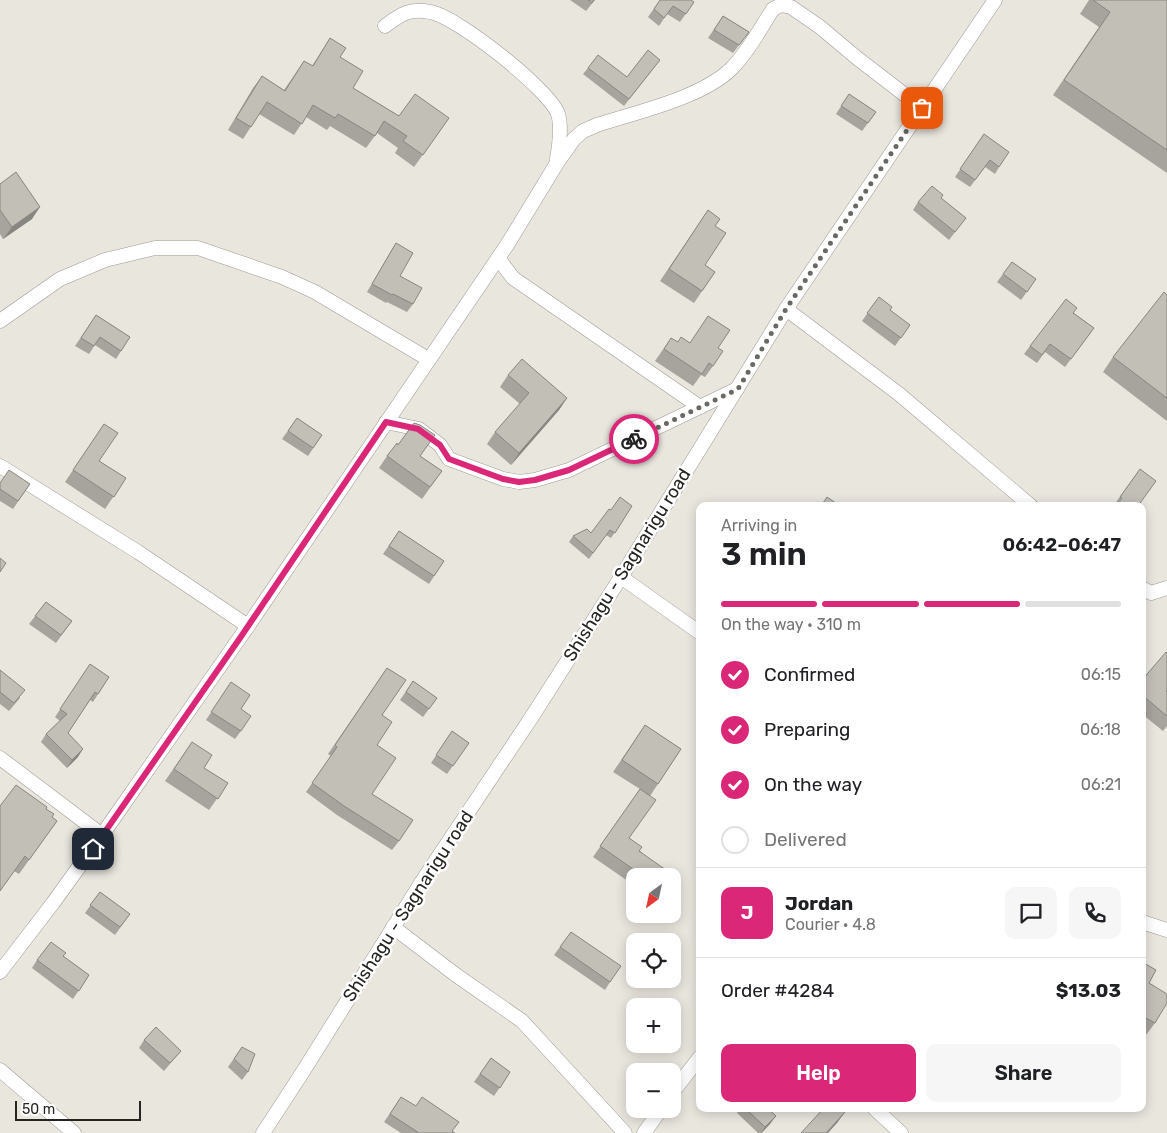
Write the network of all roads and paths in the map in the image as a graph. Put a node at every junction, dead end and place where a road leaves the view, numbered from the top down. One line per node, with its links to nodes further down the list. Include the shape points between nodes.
1 (995, 0): 3 (street, Shishagu - Sagnarigu road)
2 (385, 26): 4 (street, via 404,12 433,12 514,66 537,86 558,114 560,144)
3 (922, 108): 4 (street, via 820,27 791,6 782,5 773,9 739,60 715,82 682,98 583,131); 6 (street, Shishagu - Sagnarigu road)
4 (556, 163): 5 (street)
5 (498, 258): 8 (street); 10 (street, via 513,278)
6 (786, 309): 9 (street, Shishagu - Sagnarigu road); 13 (street, via 899,394)
7 (0, 321): 8 (street, via 60,279 105,260 155,248 198,248 315,292)
8 (428, 359): 11 (street)
9 (738, 389): 10 (street); 14 (street, Shishagu - Sagnarigu road)
10 (700, 407): 11 (street, via 569,470 519,482 449,459 440,445 418,429)
11 (386, 422): 17 (street)
12 (0, 466): 17 (street, via 138,552)
13 (1026, 502)
14 (621, 577): 18 (street); 22 (street, Shishagu - Sagnarigu road)
15 (1167, 588): 16 (street, via 1151,592)
16 (1146, 590)
17 (248, 626): 20 (street)
18 (696, 630)
19 (0, 758): 20 (street)
20 (102, 835): 24 (street)
21 (1146, 923): 23 (street)
22 (394, 927): 31 (street, Shishagu - Sagnarigu road); 32 (street, via 522,1020)
23 (1167, 930)
24 (0, 972)
25 (696, 1062): 27 (street)
26 (0, 1070): 30 (street)
27 (681, 1081)
28 (877, 1112): 34 (street)
29 (654, 1118): 33 (street)
30 (74, 1133)
31 (263, 1133)
32 (625, 1133)
33 (644, 1133)
34 (901, 1133)

